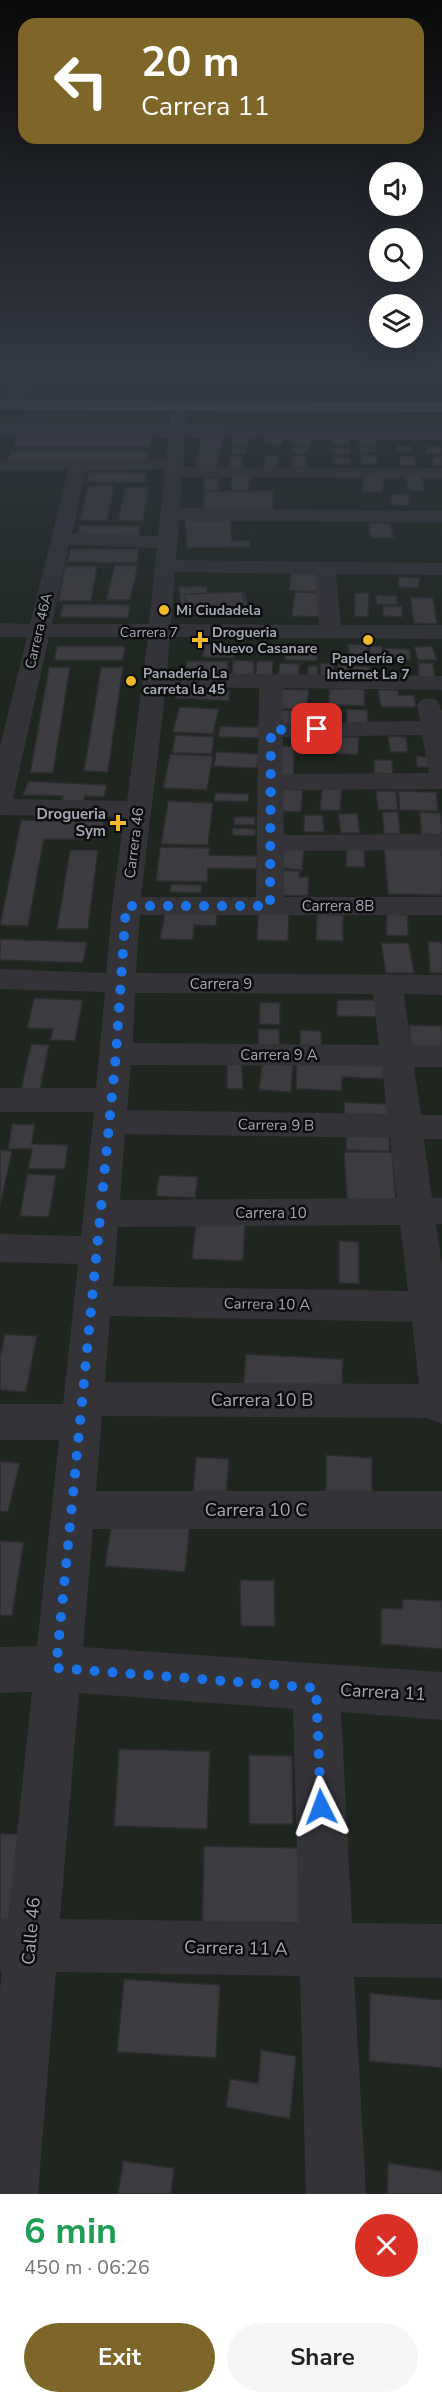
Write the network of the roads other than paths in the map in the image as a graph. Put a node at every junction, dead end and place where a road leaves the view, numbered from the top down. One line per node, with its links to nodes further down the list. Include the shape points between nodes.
1 (76, 471): 10 (street, Carrera 46A)
2 (174, 471): 8 (street, Carrera 46)
3 (238, 471): 4 (street)
4 (250, 472): 5 (street)
5 (316, 472): 6 (street)
6 (386, 472): 7 (street)
7 (442, 473)
8 (170, 514): 9 (street); 11 (street, Carrera 46)
9 (442, 517)
10 (60, 539): 11 (street); 16 (street, Carrera 46A)
11 (167, 542): 12 (street, Carrera 46)
12 (165, 566): 13 (street); 17 (street, Carrera 46)
13 (325, 568): 14 (street); 18 (street)
14 (442, 569)
15 (0, 630): 16 (street, Carrera 7)
16 (38, 631): 17 (street, Carrera 7); 27 (street, Carrera 46A)
17 (160, 632): 18 (street, Carrera 7); 20 (street, Carrera 46)
18 (331, 632): 19 (street, Carrera 7)
19 (442, 633)
20 (155, 680): 21 (street); 29 (street, Carrera 46)
21 (271, 680): 22 (street); 24 (street)
22 (434, 683): 23 (street)
23 (434, 728): 24 (street); 25 (street)
24 (271, 730): 26 (street)
25 (442, 779): 26 (street)
26 (271, 782): 31 (street)
27 (0, 799)
28 (0, 807): 29 (street)
29 (138, 809): 32 (street, Carrera 46)
30 (442, 842): 31 (street)
31 (270, 843): 33 (street)
32 (126, 906): 33 (street, Carrera 8B); 36 (street, Carrera 46)
33 (270, 906): 34 (street, Carrera 8B)
34 (442, 906)
35 (0, 979): 36 (street, Carrera 9)
36 (119, 983): 37 (street, Carrera 9); 39 (street, Carrera 46)
37 (387, 984): 38 (street, Carrera 9); 40 (street)
38 (442, 985)
39 (116, 1054): 40 (street, Carrera 9 A); 43 (street, Carrera 46)
40 (396, 1056): 41 (street, Carrera 9 A); 44 (street)
41 (442, 1056)
42 (0, 1100): 43 (street, Carrera 9 B)
43 (110, 1111): 44 (street, Carrera 9 B); 47 (street, Carrera 46)
44 (405, 1127): 45 (street, Carrera 9 B); 46 (street)
45 (442, 1128)
46 (429, 1211): 47 (street, Carrera 10); 51 (street)
47 (100, 1214): 49 (street, Carrera 46)
48 (0, 1248): 49 (street)
49 (96, 1250): 50 (street, Carrera 46)
50 (91, 1301): 51 (street, Carrera 10 A); 54 (street, Carrera 46)
51 (435, 1307): 52 (street)
52 (442, 1401): 53 (street); 54 (street, Carrera 10 B)
53 (442, 1407)
54 (81, 1411): 55 (street, Carrera 10 B); 56 (street, Carrera 46)
55 (0, 1422)
56 (71, 1510): 57 (street, Carrera 10 C); 58 (street, Carrera 46)
57 (442, 1510)
58 (56, 1668): 59 (street, Carrera 11); 60 (street, Carrera 11); 62 (street, Calle 46)
59 (0, 1670)
60 (316, 1688): 61 (street, Carrera 11); 63 (street)
61 (442, 1696)
62 (15, 1945): 63 (street, Carrera 11 A); 65 (street, Calle 46)
63 (327, 1949): 64 (street, Carrera 11 A); 66 (street)
64 (442, 1951)
65 (8, 2194)
66 (336, 2194)

